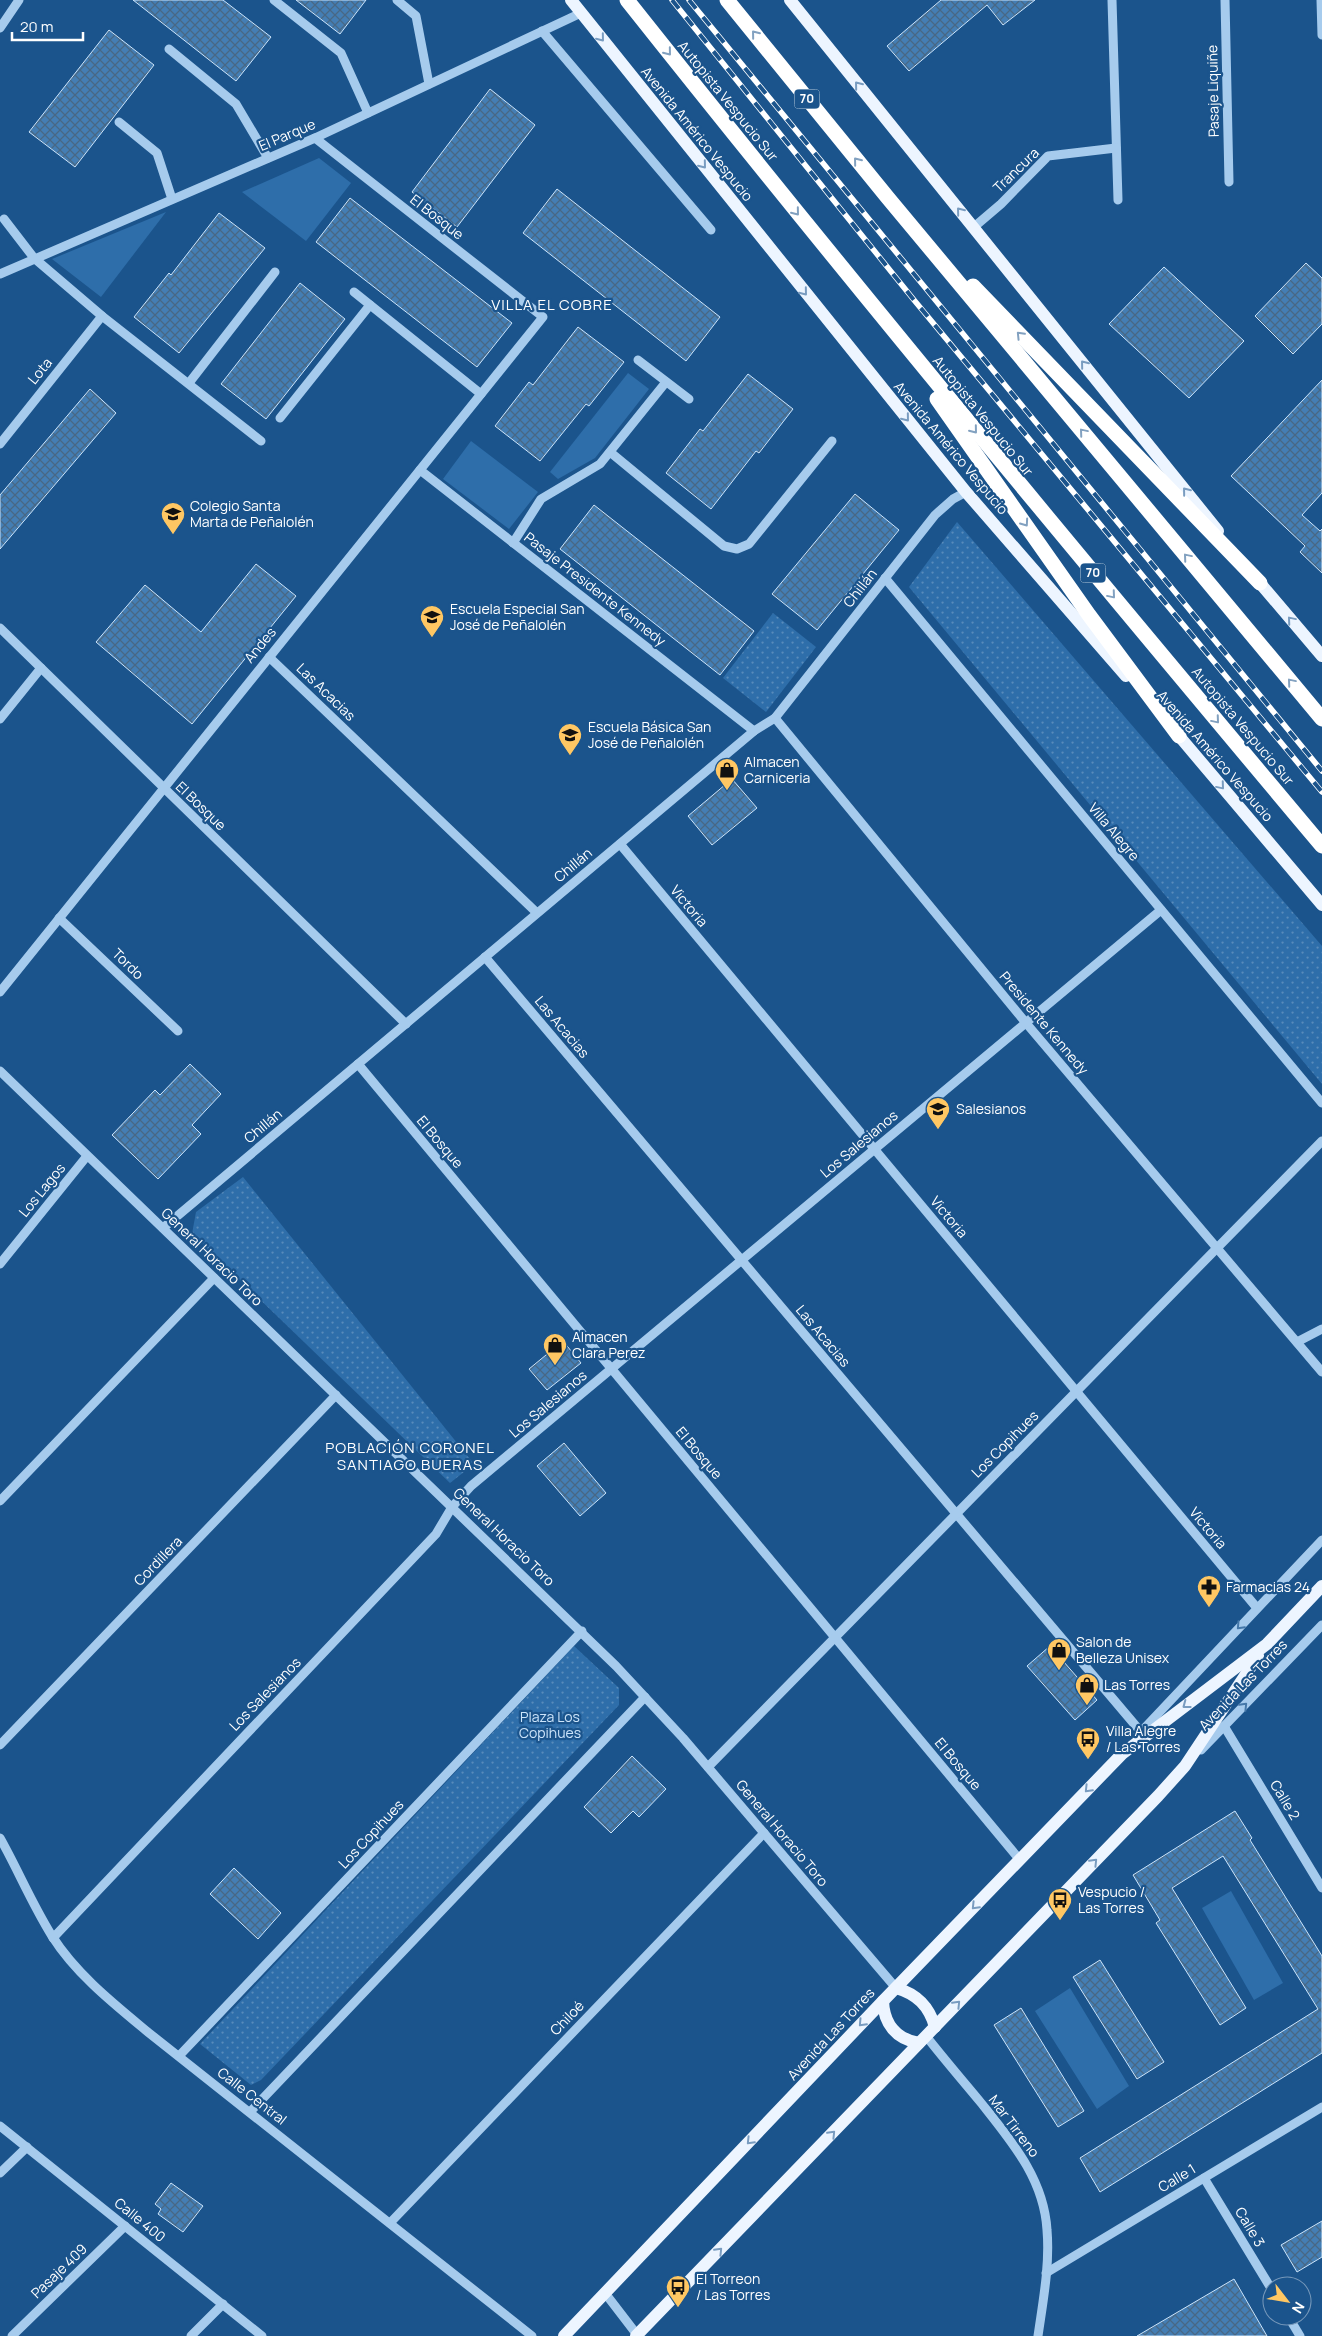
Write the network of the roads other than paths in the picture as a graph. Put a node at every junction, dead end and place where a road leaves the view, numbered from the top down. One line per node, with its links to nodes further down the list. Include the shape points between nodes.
1 (19, 0): 12 (street)
2 (274, 0): 17 (street, via 341,53)
3 (397, 0): 16 (street, via 416,16)
4 (570, 0): 11 (main road, Avenida Américo Vespucio)
5 (627, 0): 33 (highway, Autopista Vespucio Sur / 70, one-way to 33)
6 (727, 0): 23 (highway, 70, one-way to 6)
7 (790, 0): 27 (main road, one-way to 7)
8 (1112, 0): 20 (street)
9 (1224, 0): 22 (street, Pasaje Liquiñe)
10 (1321, 0): 14 (street)
11 (581, 13): 13 (street, El Parque); 48 (main road, Avenida Américo Vespucio, one-way to 48)
12 (1, 26)
13 (542, 31): 16 (street, El Parque); 28 (street)
14 (1322, 35)
15 (169, 49): 21 (street, via 236,104)
16 (429, 84): 17 (street, El Parque)
17 (368, 113): 19 (street, El Parque)
18 (120, 122): 24 (street, via 157,153)
19 (315, 138): 21 (street, El Parque); 36 (street, El Bosque)
20 (1116, 148): 25 (street); 27 (street, Trancura, via 1048,156)
21 (268, 158): 24 (street, El Parque)
22 (1229, 182)
23 (888, 198): 51 (highway, one-way to 23); 58 (highway, 70, one-way to 23)
24 (172, 199): 29 (street, El Parque)
25 (1118, 200)
26 (4, 219): 29 (street)
27 (974, 227): 51 (main road, one-way to 27)
28 (711, 230)
29 (34, 258): 31 (street, El Parque); 35 (street)
30 (276, 272): 39 (street)
31 (0, 274)
32 (354, 292): 34 (street)
33 (866, 297): 60 (highway, one-way to 60); 63 (highway, Autopista Vespucio Sur / 70, one-way to 63)
34 (370, 305): 40 (street); 42 (street)
35 (102, 316): 39 (street); 45 (street, Lota)
36 (543, 317): 40 (street, Andes)
37 (638, 360): 38 (street)
38 (666, 382): 41 (street); 46 (street)
39 (189, 383): 43 (street)
40 (481, 394): 47 (street, Andes)
41 (689, 399)
42 (280, 418)
43 (261, 441)
44 (832, 441): 46 (street, via 749,544 737,550 724,546)
45 (0, 444)
46 (610, 452): 49 (street, via 600,464 541,499)
47 (420, 470): 49 (street, Pasaje Presidente Kennedy); 54 (street, Andes)
48 (966, 492): 50 (street, Chillán, via 935,515); 60 (main road, Avenida Américo Vespucio)
49 (513, 543): 59 (street, Pasaje Presidente Kennedy)
50 (885, 578): 56 (street, Chillán); 65 (street, Villa Alegre)
51 (1260, 584): 53 (main road, one-way to 51)
52 (0, 628): 55 (street, El Bosque)
53 (1322, 656)
54 (269, 657): 61 (street, Andes); 66 (street, Las Acacias)
55 (41, 668): 57 (street); 61 (street, El Bosque)
56 (775, 718): 59 (street, Chillán); 70 (street, Presidente Kennedy)
57 (0, 719)
58 (1322, 719)
59 (754, 731): 62 (street, Chillán)
60 (1178, 736): 64 (main road, Avenida Américo Vespucio, one-way to 64)
61 (163, 788): 67 (street, Andes); 71 (street, El Bosque)
62 (620, 844): 66 (street, Chillán); 77 (street, Victoria)
63 (1322, 846)
64 (1322, 905)
65 (1161, 910): 70 (street, Los Salesianos); 75 (street, Villa Alegre)
66 (537, 913): 68 (street, Chillán)
67 (59, 918): 69 (street, Andes); 72 (street, Tordo)
68 (485, 957): 71 (street, Chillán); 81 (street, Las Acacias)
69 (0, 992)
70 (1026, 1023): 77 (street, Los Salesianos); 80 (street, Presidente Kennedy)
71 (406, 1024): 73 (street, Chillán)
72 (178, 1031)
73 (358, 1064): 79 (street, Chillán); 86 (street, El Bosque)
74 (0, 1071): 78 (street, General Horacio Toro)
75 (1322, 1104)
76 (1322, 1141): 80 (street, Los Copihues)
77 (874, 1149): 81 (street, Los Salesianos); 88 (street, Victoria)
78 (87, 1156): 79 (street, General Horacio Toro); 82 (street, Los Lagos)
79 (162, 1228): 83 (street, General Horacio Toro)
80 (1217, 1248): 85 (street, Presidente Kennedy); 88 (street, Los Copihues)
81 (741, 1260): 86 (street, Los Salesianos); 92 (street, Las Acacias)
82 (0, 1264)
83 (214, 1278): 89 (street, General Horacio Toro); 90 (street)
84 (1322, 1329): 85 (street)
85 (1297, 1342): 87 (street, Presidente Kennedy)
86 (611, 1369): 91 (street, Los Salesianos, via 471,1486); 98 (street, El Bosque)
87 (1322, 1372)
88 (1076, 1392): 92 (street, Los Copihues); 95 (street, Victoria)
89 (336, 1395): 91 (street, General Horacio Toro); 103 (street, Cordillera)
90 (0, 1501)
91 (452, 1507): 97 (street, General Horacio Toro); 111 (street, Los Salesianos, via 436,1534)
92 (956, 1514): 98 (street, Los Copihues); 102 (street, Las Acacias)
93 (1322, 1540): 95 (street, Avenida Las Torres)
94 (1322, 1586): 99 (main road, Avenida Las Torres)
95 (1257, 1608): 102 (street, Avenida Las Torres, one-way to 102)
96 (1322, 1625): 101 (street, Avenida Las Torres, one-way to 96)
97 (582, 1631): 100 (street, General Horacio Toro); 115 (street, Los Copihues)
98 (835, 1638): 106 (street, Los Copihues); 109 (street, El Bosque)
99 (1267, 1644): 104 (main road, Avenida Las Torres, one-way to 104); 105 (main road, Avenida Las Torres)
100 (645, 1697): 106 (street, General Horacio Toro); 117 (street)
101 (1224, 1726): 105 (street, Avenida Las Torres); 110 (street, Calle 2)
102 (1141, 1732): 104 (street, Avenida Las Torres)
103 (0, 1745)
104 (1122, 1754): 109 (main road, Avenida Las Torres, one-way to 109)
105 (1185, 1766): 114 (main road, Avenida Las Torres, one-way to 105)
106 (708, 1767): 107 (street, General Horacio Toro)
107 (764, 1833): 112 (street, General Horacio Toro); 122 (street, Chiloé)
108 (0, 1838): 111 (street, Calle Central)
109 (1020, 1860): 112 (main road, Avenida Las Torres, one-way to 112)
110 (1322, 1888)
111 (53, 1938): 115 (street, Calle Central, via 100,1990)
112 (896, 1988): 113 (main road, Avenida Las Torres); 114 (main road, via 914,1994 928,2008)
113 (883, 2001): 114 (main road, via 887,2022 901,2037); 126 (main road, Avenida Las Torres, one-way to 126)
114 (927, 2036): 124 (street, Mar Tirreno, via 1014,2143 1032,2173 1047,2228); 133 (main road, Avenida Las Torres, one-way to 114)
115 (179, 2056): 117 (street, Calle Central)
116 (1322, 2107): 121 (street, Calle 1)
117 (250, 2112): 122 (street, Calle Central)
118 (0, 2126): 119 (street, Calle 400)
119 (27, 2147): 120 (street); 123 (street, Calle 400)
120 (0, 2173)
121 (1204, 2178): 124 (street, Calle 1); 125 (street, Calle 3)
122 (390, 2223): 131 (street, Calle Central)
123 (125, 2226): 127 (street, Calle 400); 128 (street, Pasaje 409)
124 (1046, 2273): 134 (street, Mar Tirreno)
125 (1264, 2276)
126 (606, 2293): 132 (main road, Avenida Las Torres); 133 (street)
127 (223, 2304): 129 (street); 130 (street, Calle 400)
128 (12, 2336)
129 (190, 2336)
130 (262, 2336)
131 (532, 2336)
132 (564, 2336)
133 (637, 2336)
134 (1038, 2336)

